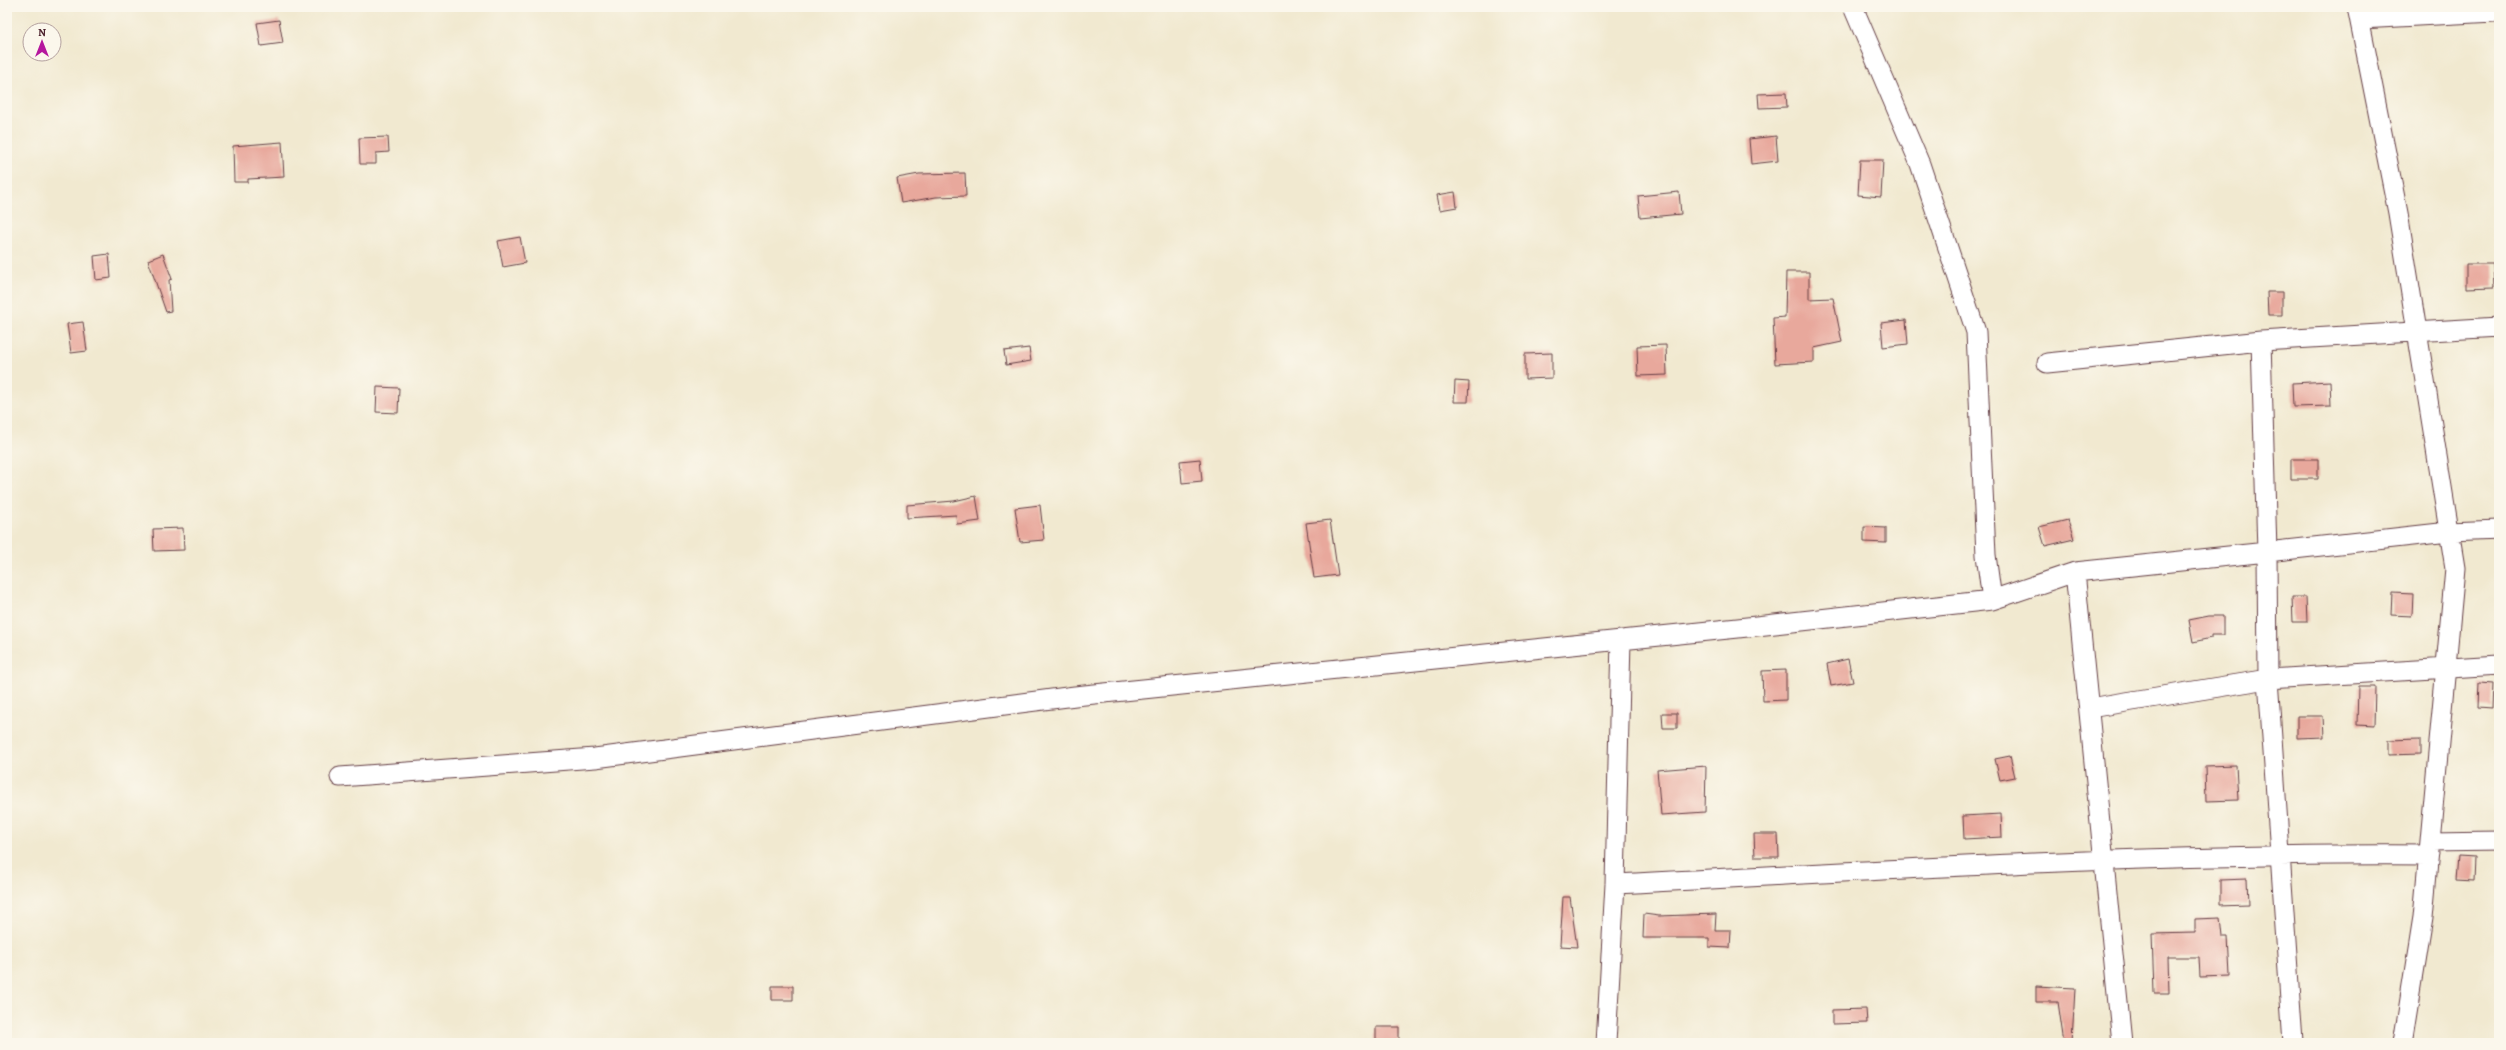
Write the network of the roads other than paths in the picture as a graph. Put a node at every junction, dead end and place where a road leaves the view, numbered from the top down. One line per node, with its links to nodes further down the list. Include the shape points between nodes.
1 (1853, 7): 12 (street, via 1920,164 1976,332 1986,555)
2 (2496, 10): 3 (street)
3 (2358, 13): 5 (street, via 2398,213)
4 (2499, 327): 5 (street)
5 (2416, 332): 6 (street); 9 (street)
6 (2260, 341): 7 (street); 10 (street)
7 (2047, 363)
8 (2499, 530): 9 (street)
9 (2449, 532): 10 (street); 15 (street, via 2455,568)
10 (2267, 552): 11 (street); 16 (street)
11 (2075, 572): 12 (street); 17 (street)
12 (1992, 600): 13 (street)
13 (1621, 640): 18 (street, via 1074,696 596,758); 23 (street)
14 (2499, 665): 15 (street)
15 (2446, 668): 16 (street); 20 (street)
16 (2268, 679): 17 (street); 21 (street)
17 (2089, 708): 22 (street)
18 (340, 777)
19 (2499, 841): 20 (street)
20 (2430, 849): 21 (street); 27 (street, via 2423,917)
21 (2280, 854): 22 (street); 26 (street)
22 (2103, 859): 23 (street); 25 (street)
23 (1616, 884): 24 (street)
24 (1606, 1043)
25 (2122, 1043)
26 (2293, 1043)
27 (2403, 1043)

